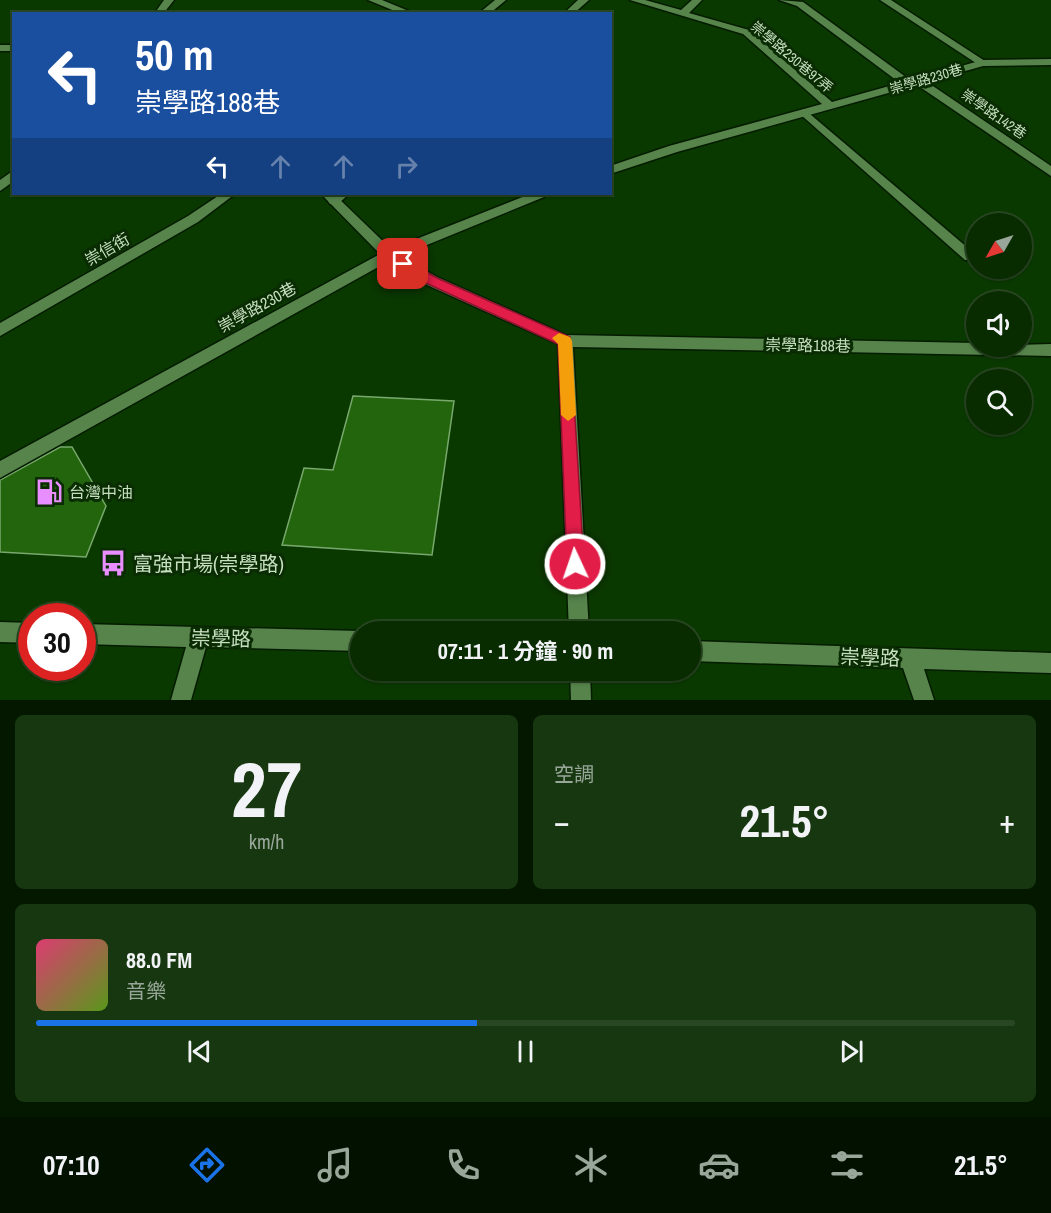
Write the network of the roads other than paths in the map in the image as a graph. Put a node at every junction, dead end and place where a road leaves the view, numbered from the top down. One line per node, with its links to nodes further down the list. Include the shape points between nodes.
1 (169, 0): 9 (street)
2 (373, 0): 10 (street)
3 (501, 0): 11 (street)
4 (584, 0): 12 (street)
5 (634, 0): 13 (street, 崇學路230巷97弄)
6 (697, 0): 13 (street)
7 (784, 0): 16 (street, 崇學路142巷, via 800,4)
8 (885, 0): 15 (street)
9 (160, 12)
10 (406, 12)
11 (485, 12)
12 (569, 12)
13 (683, 14): 17 (street, 崇學路230巷97弄, via 746,32)
14 (1051, 62): 15 (street, 崇學路230巷)
15 (983, 63): 16 (street, 崇學路230巷)
16 (914, 82): 17 (street, 崇學路230巷); 20 (street, 崇學路142巷)
17 (828, 105): 18 (street, 崇學路230巷)
18 (804, 112): 19 (street, 崇學路230巷); 26 (street)
19 (612, 169)
20 (1051, 172)
21 (12, 176): 22 (street)
22 (0, 187)
23 (228, 195): 28 (street, 崇信街, via 193,219)
24 (538, 195): 27 (street, 崇學路230巷)
25 (334, 196): 27 (street, 崇學路188巷)
26 (966, 254)
27 (389, 255): 29 (street, 崇學路188巷, via 432,281); 31 (street, 崇學路230巷)
28 (0, 330)
29 (565, 341): 30 (street, 崇學路188巷); 32 (street)
30 (1051, 350)
31 (0, 470)
32 (578, 621)
33 (0, 632): 34 (street)
34 (18, 633)
35 (96, 634): 36 (street, 崇學路)
36 (199, 637): 37 (street, 崇學路); 42 (street)
37 (350, 641)
38 (701, 651): 39 (street, 崇學路)
39 (910, 658): 40 (street, 崇學路); 44 (street)
40 (1051, 663)
41 (580, 681): 43 (street)
42 (181, 700)
43 (581, 700)
44 (924, 700)

